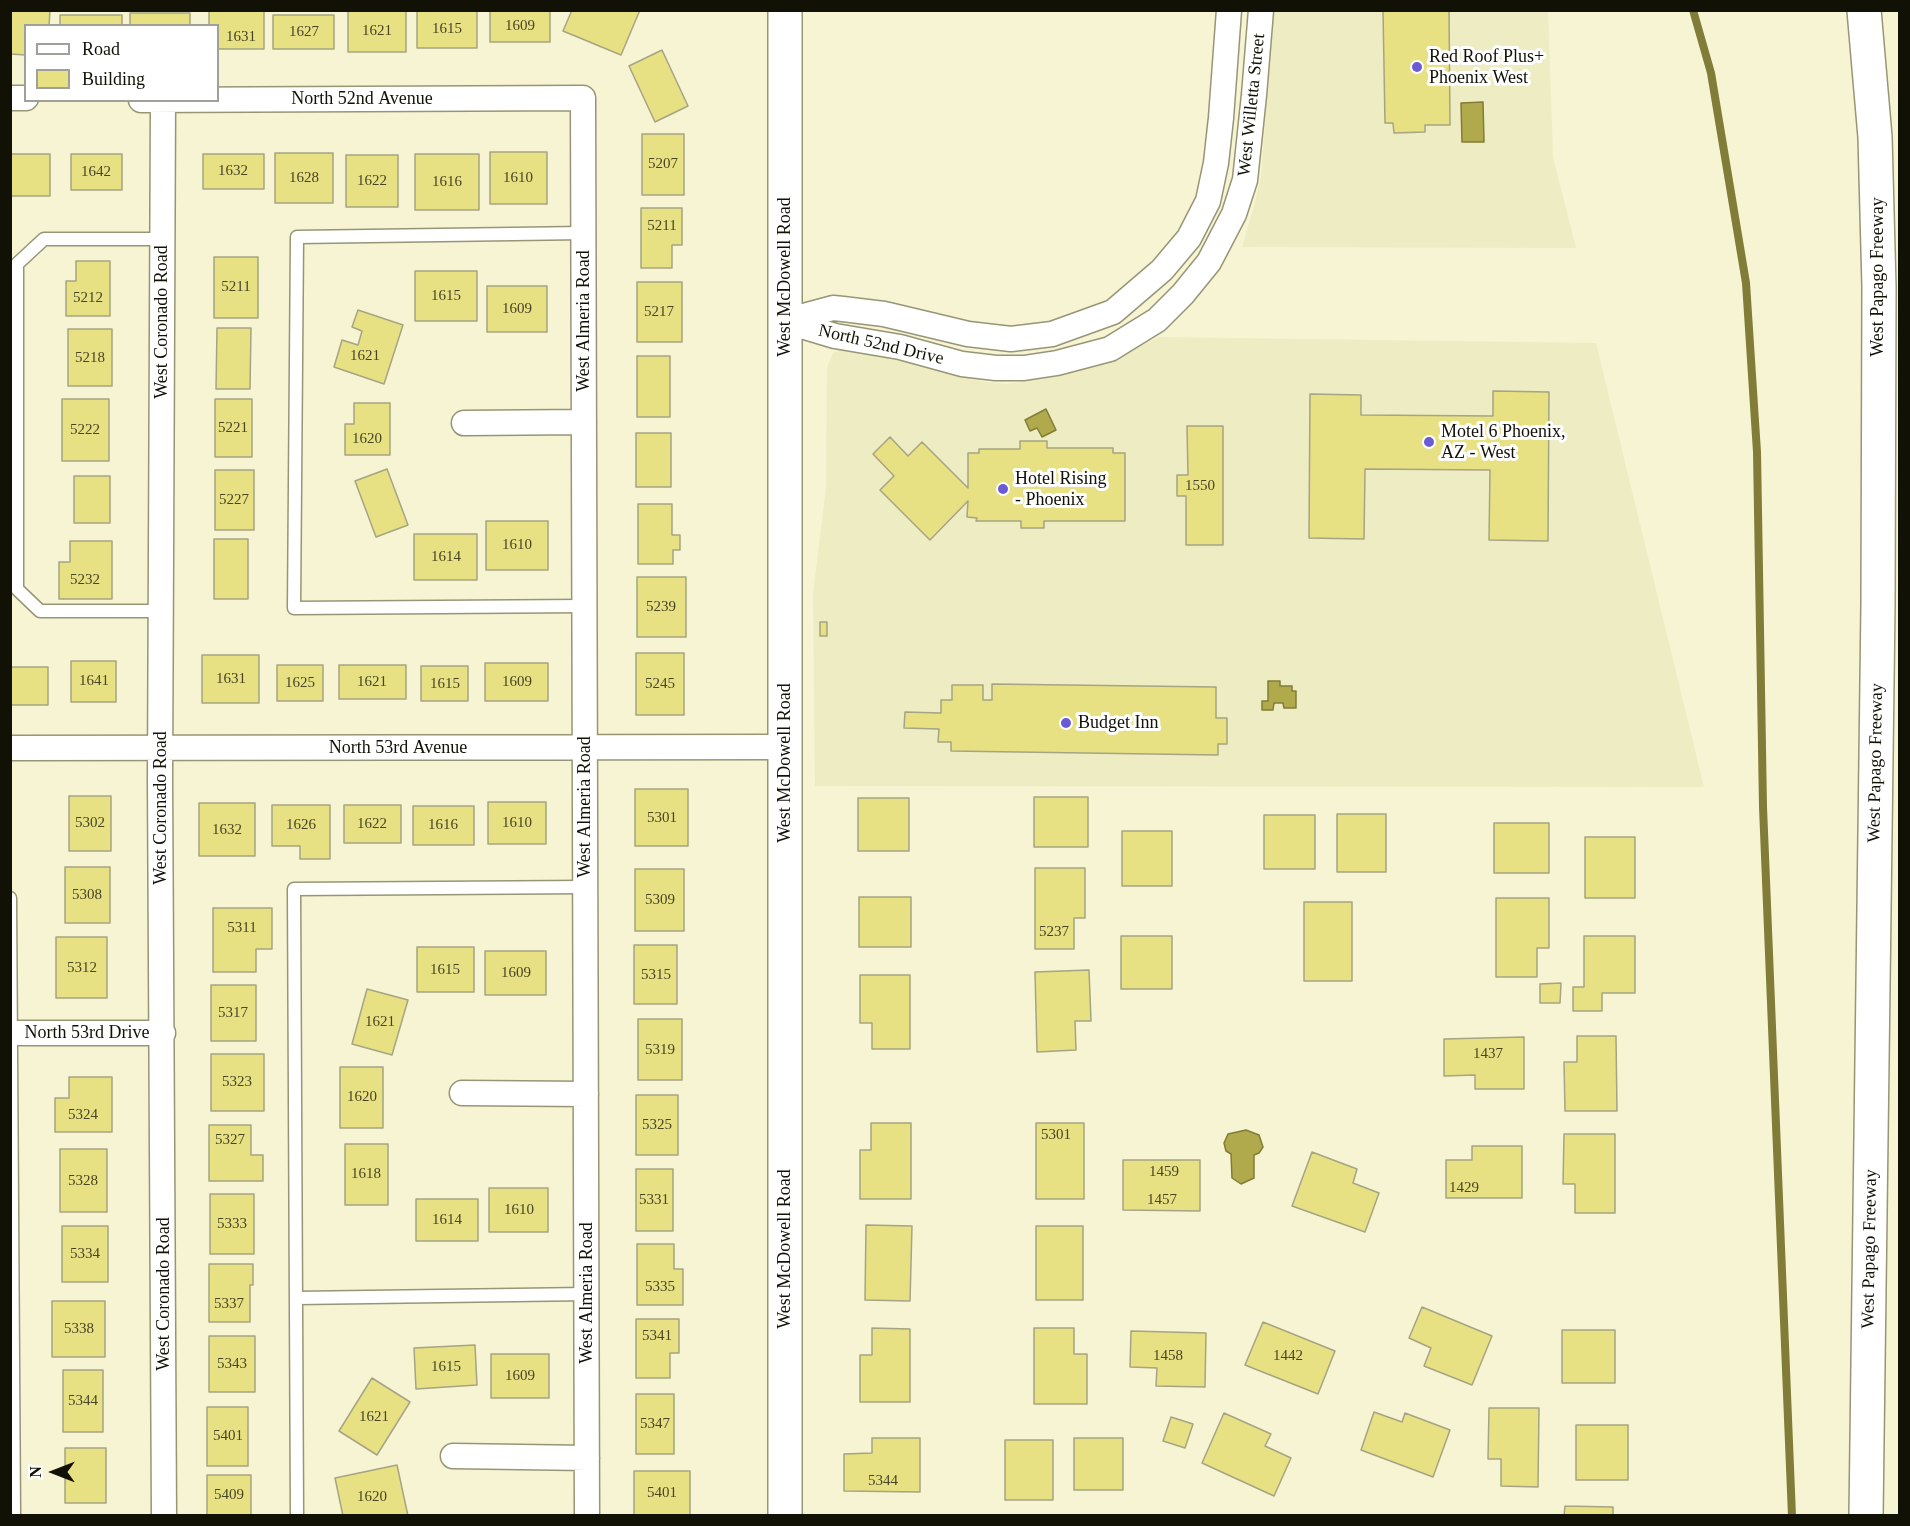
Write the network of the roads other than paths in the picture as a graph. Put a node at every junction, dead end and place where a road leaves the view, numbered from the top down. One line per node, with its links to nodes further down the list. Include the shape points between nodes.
1 (786, 10): 11 (main road, West McDowell Road)
2 (1229, 10): 10 (street, West Willetta Street, via 1221,118 1208,201 1189,238 1162,270)
3 (1260, 10): 12 (street, West Willetta Street, via 1245,180 1234,214 1209,262 1183,294 1157,320)
4 (1864, 10): 36 (main road, West Papago Freeway, via 1875,136 1879,287)
5 (583, 98): 6 (street, North 52nd Avenue); 8 (street, West Almeria Road)
6 (219, 101)
7 (163, 102): 9 (street, West Coronado Road)
8 (584, 233): 13 (street, West Almeria Road); 15 (lane, via 297,237 294,608)
9 (162, 239): 16 (street, West Coronado Road); 16 (lane, via 44,239 17,264 17,589 40,611)
10 (1113, 312): 11 (street, North 52nd Drive, via 1052,334 1011,339 833,308)
11 (785, 321): 12 (street, North 52nd Drive, via 835,336 996,368 1068,361 1110,349); 17 (main road, West McDowell Road)
12 (1130, 337)
13 (584, 422): 14 (street); 15 (street, West Almeria Road)
14 (464, 423)
15 (585, 606): 20 (street, West Almeria Road)
16 (162, 611): 19 (street, West Coronado Road)
17 (785, 747): 20 (street, North 53rd Avenue); 35 (main road, West McDowell Road)
18 (10, 748): 19 (street, North 53rd Avenue)
19 (160, 748): 20 (street, North 53rd Avenue); 24 (street, West Coronado Road)
20 (585, 748): 21 (street, West Almeria Road)
21 (586, 887): 26 (street, West Almeria Road); 28 (lane, via 294,889)
22 (10, 898): 23 (lane)
23 (12, 1033): 24 (street, North 53rd Drive); 31 (lane)
24 (163, 1033): 32 (street, West Coronado Road)
25 (462, 1093): 26 (street)
26 (586, 1094): 27 (street, West Almeria Road)
27 (587, 1294): 28 (lane); 30 (street, West Almeria Road)
28 (296, 1298): 33 (lane)
29 (453, 1456): 30 (street)
30 (587, 1458): 34 (street, West Almeria Road)
31 (14, 1515)
32 (164, 1515)
33 (297, 1515)
34 (587, 1515)
35 (785, 1515)
36 (1866, 1515)

